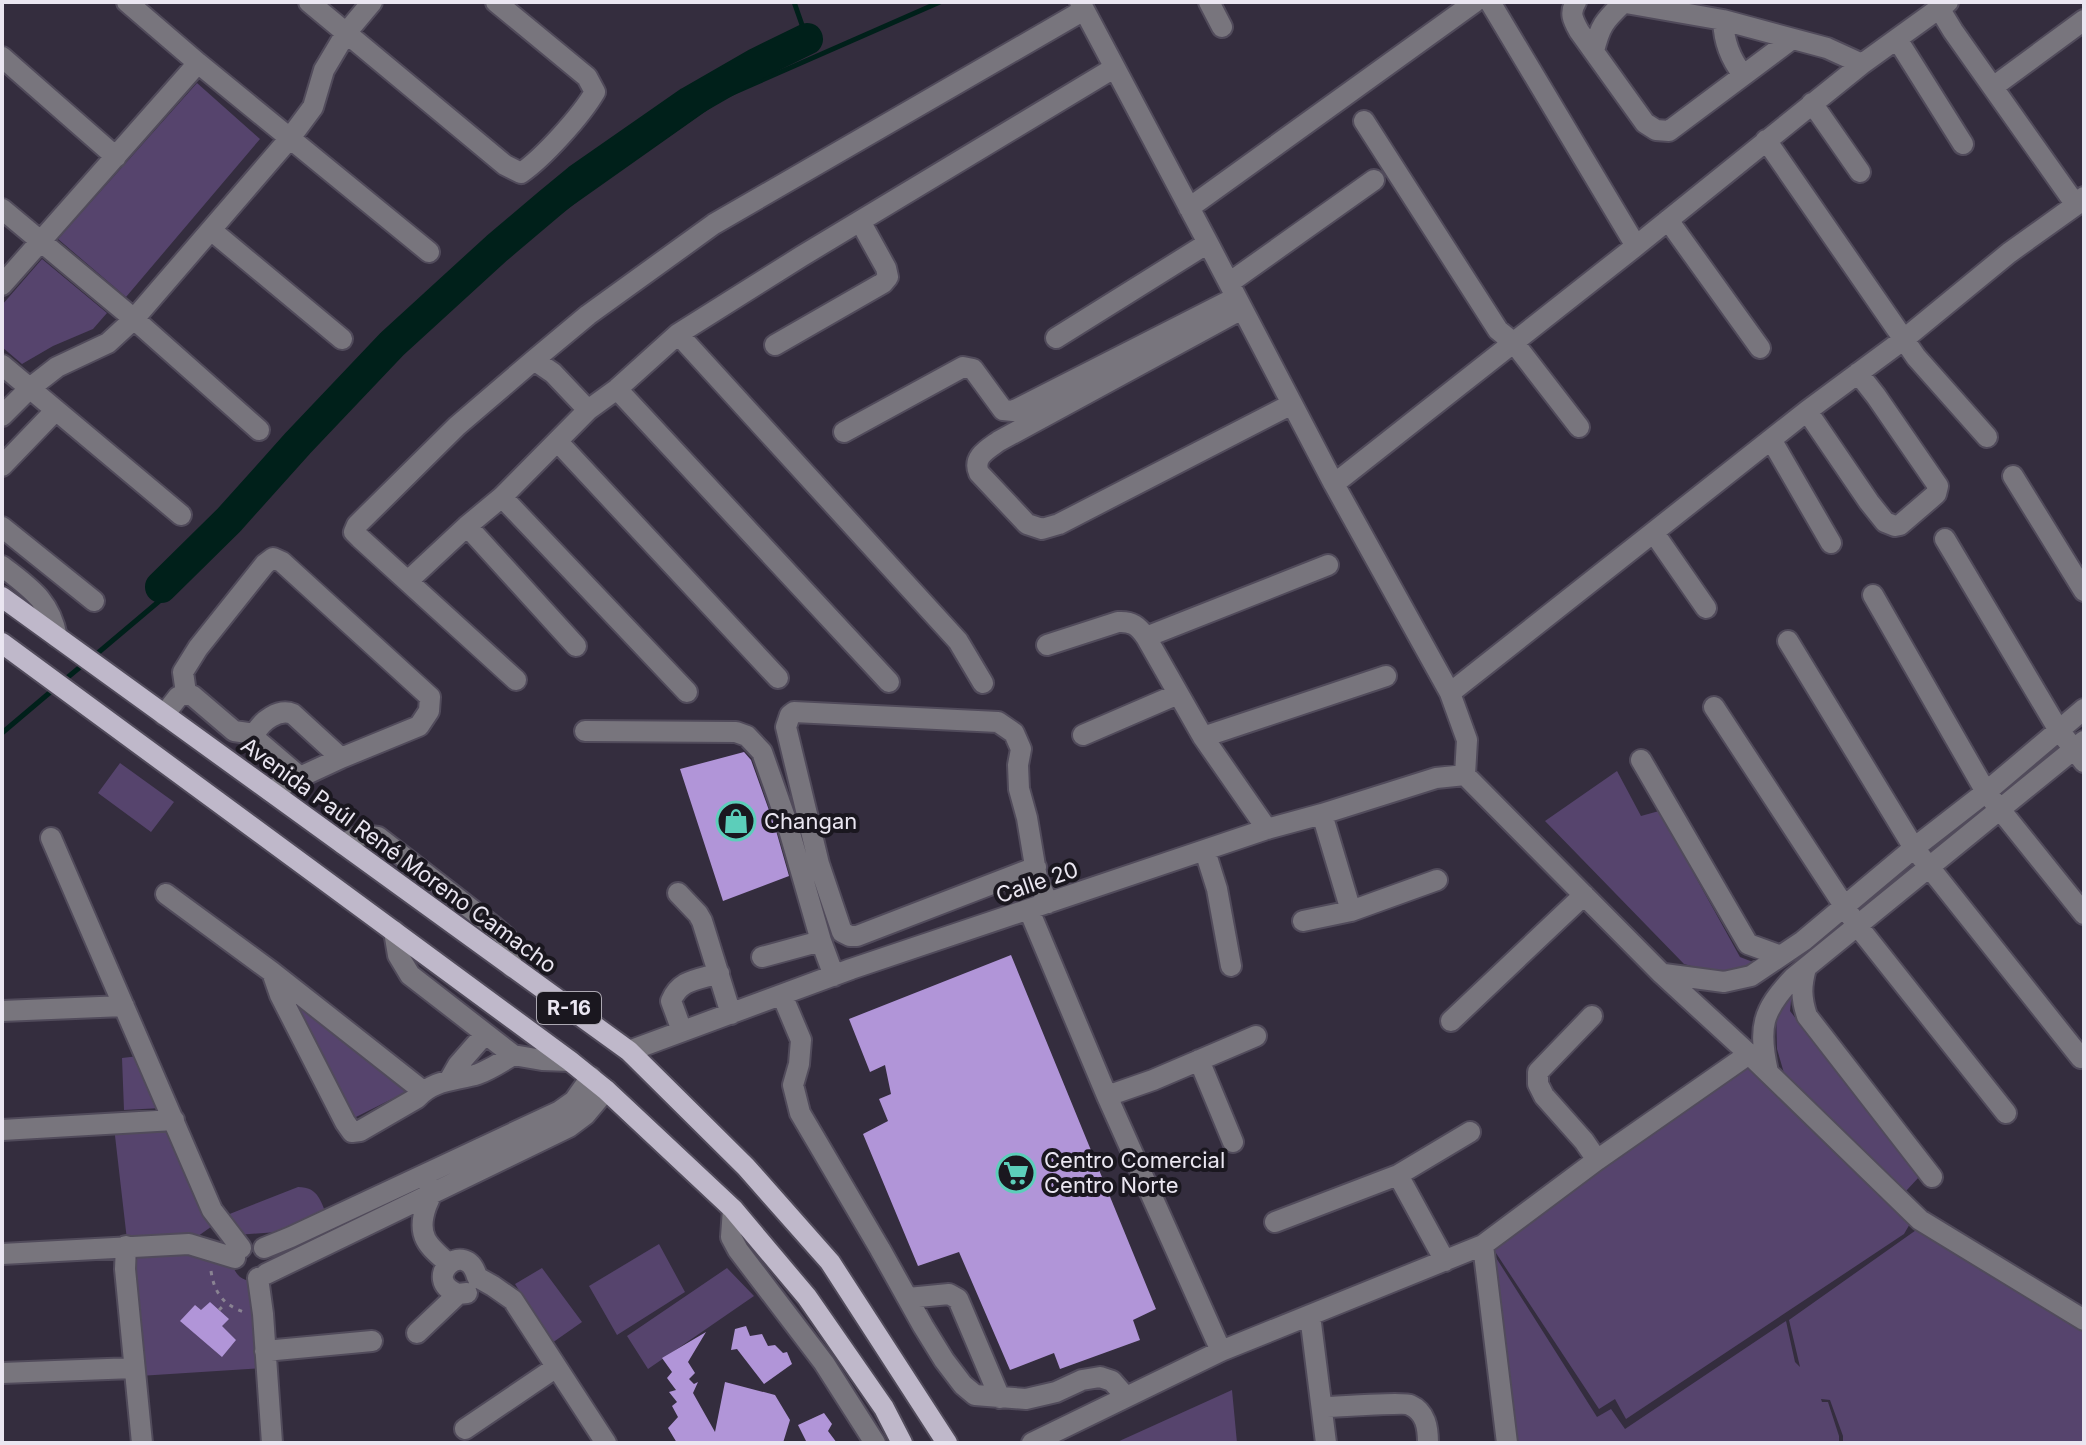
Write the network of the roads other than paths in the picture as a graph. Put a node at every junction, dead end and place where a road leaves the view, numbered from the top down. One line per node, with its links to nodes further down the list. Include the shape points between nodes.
1 (127, 2): 21 (street)
2 (309, 2): 16 (street)
3 (372, 2): 16 (street)
4 (496, 2): 12 (street)
5 (1209, 2): 15 (street)
6 (1475, 2): 35 (street)
7 (1490, 2): 42 (street)
8 (1576, 2): 19 (street, via 1573,20)
9 (1621, 2): 13 (street); 19 (street, via 1599,29)
10 (1944, 5): 18 (street); 25 (street)
11 (1082, 6): 23 (street); 54 (street, via 714,224)
12 (520, 9): 16 (street, via 587,77 595,92 521,173)
13 (1723, 20): 17 (street); 24 (street, via 1724,39)
14 (2084, 20): 25 (street)
15 (1222, 27)
16 (346, 33): 28 (street, via 324,70 313,107)
17 (1792, 39): 22 (street); 24 (street)
18 (1897, 39): 22 (street); 30 (street)
19 (1594, 51): 24 (street, via 1645,123 1656,130 1669,131)
20 (2, 57): 31 (street)
21 (198, 63): 28 (street); 31 (street)
22 (1862, 64): 26 (street)
23 (1114, 68): 35 (street); 38 (street)
24 (1743, 75)
25 (1993, 87): 34 (street)
26 (1812, 103): 29 (street); 32 (street)
27 (1364, 121): 51 (street, via 1498,330)
28 (290, 138): 39 (street); 43 (street)
29 (1766, 140): 37 (street); 50 (street)
30 (1963, 144)
31 (116, 157): 40 (street)
32 (1860, 172)
33 (1374, 180): 45 (street)
34 (2080, 201): 50 (street)
35 (1189, 208): 41 (street)
36 (2, 209): 40 (street)
37 (1668, 220): 42 (street); 53 (street)
38 (860, 221): 47 (street); 52 (street, via 888,277)
39 (211, 230): 46 (street); 49 (street)
40 (41, 242): 44 (street); 46 (street)
41 (1208, 243): 45 (street); 48 (street)
42 (1636, 246): 51 (street)
43 (429, 252)
44 (2, 285)
45 (1236, 296): 59 (street); 59 (street, via 985,450 978,458 979,473 1027,524 1042,529); 66 (street, via 1013,411 1003,410 973,369 963,367)
46 (134, 319): 57 (street, via 108,343 57,367); 65 (street)
47 (678, 334): 58 (street); 98 (street, via 958,641)
48 (1056, 338)
49 (342, 339)
50 (1903, 340): 56 (street); 67 (street)
51 (1514, 343): 64 (street); 72 (street)
52 (775, 345)
53 (1760, 348)
54 (534, 360): 60 (street); 82 (street, via 457,426 357,525 354,532)
55 (2, 365): 57 (street)
56 (1858, 373): 62 (street); 62 (street, via 1938,486 1936,494 1900,525 1890,525 1877,512)
57 (30, 388): 61 (street); 63 (street)
58 (617, 389): 60 (street); 97 (street)
59 (1292, 404): 72 (street)
60 (588, 410): 69 (street)
61 (55, 411): 70 (street); 74 (street)
62 (1807, 411): 68 (street)
63 (2, 416)
64 (1579, 427)
65 (259, 430)
66 (844, 432)
67 (1987, 437)
68 (1772, 441): 77 (street); 79 (street)
69 (558, 442): 73 (street); 95 (street)
70 (2, 466)
71 (2013, 476): 83 (street)
72 (1334, 484): 101 (street)
73 (502, 497): 75 (street); 99 (street)
74 (181, 515)
75 (467, 526): 82 (street); 93 (street)
76 (2, 527): 86 (street)
77 (1654, 533): 87 (street); 101 (street)
78 (1945, 539): 106 (street)
79 (1831, 543)
80 (1328, 565): 89 (street)
81 (2, 566): 88 (street, via 46,605)
82 (408, 581): 96 (street)
83 (2084, 591)
84 (1873, 595): 117 (street)
85 (2, 597): 88 (main road, Avenida Paúl René Moreno Camacho / R-16)
86 (94, 601)
87 (1706, 608)
88 (57, 637): 105 (main road, Avenida Paúl René Moreno Camacho / R-16)
89 (1146, 637): 92 (street, via 1126,621); 102 (street)
90 (1788, 641): 122 (street)
91 (4, 645): 136 (main road, R-16)
92 (1047, 645)
93 (576, 646)
94 (1386, 676): 110 (street)
95 (778, 678)
96 (516, 680)
97 (889, 682)
98 (983, 683)
99 (687, 692)
100 (186, 693): 105 (street); 108 (street, via 234,731); 112 (street, via 183,672 198,648 273,558 430,697 429,711 419,726)
101 (1450, 693): 114 (street, via 1467,740)
102 (1178, 694): 109 (street); 110 (street)
103 (1714, 707): 131 (street)
104 (2084, 709): 106 (street)
105 (164, 715): 116 (main road, Avenida Paúl René Moreno Camacho / R-16)
106 (2058, 729): 111 (street); 117 (street)
107 (585, 731): 137 (street, via 747,736 762,752)
108 (255, 734): 112 (street, via 280,711 288,711); 115 (street)
109 (1083, 735)
110 (1203, 737): 120 (street)
111 (2081, 751): 118 (street)
112 (341, 758): 115 (street)
113 (1641, 760): 138 (street, via 1748,944)
114 (1465, 775): 119 (street, Calle 20, via 1436,778); 129 (street)
115 (300, 777): 116 (street)
116 (270, 791): 155 (main road, Avenida Paúl René Moreno Camacho / R-16)
117 (1986, 792): 118 (street); 122 (street)
118 (2000, 809): 125 (street); 133 (street)
119 (1322, 814): 120 (street, Calle 20); 132 (street)
120 (1267, 829): 123 (street, Calle 20)
121 (51, 838): 147 (street)
122 (1914, 848): 125 (street); 131 (street)
123 (1205, 851): 130 (street, Calle 20); 140 (street)
124 (1036, 867): 124 (street, via 857,936 842,932 811,835 786,727 790,715 998,722 1014,733 1021,749 1019,789); 130 (street)
125 (1930, 868): 135 (street); 158 (street)
126 (1437, 880): 132 (street)
127 (678, 893): 143 (street, via 698,914)
128 (166, 894): 142 (street)
129 (1584, 895): 144 (street); 151 (street)
130 (1038, 907): 145 (street, Calle 20); 165 (street)
131 (1845, 907): 135 (street); 138 (street)
132 (1351, 911): 134 (street)
133 (2084, 914)
134 (1303, 921)
135 (1856, 924): 141 (street); 166 (street)
136 (394, 931): 153 (street, via 398,955 410,975); 160 (main road, R-16)
137 (821, 941): 139 (street); 145 (street)
138 (1781, 956): 144 (street, via 1751,976 1724,982)
139 (762, 957)
140 (1231, 966)
141 (1806, 968): 161 (street, via 1774,998 1763,1026); 173 (street, via 1801,987 1807,1016)
142 (272, 972): 164 (street); 164 (street, via 352,1132)
143 (719, 973): 149 (street); 152 (street, via 676,989 671,1001)
144 (1662, 974): 156 (street)
145 (834, 976): 146 (street, Calle 20)
146 (782, 995): 149 (street, Calle 20); 187 (street, via 801,1040 793,1085 800,1113)
147 (124, 1006): 148 (street); 167 (street)
148 (2, 1011)
149 (731, 1014): 152 (street, Calle 20)
150 (1592, 1016): 171 (street, via 1538,1072 1538,1084)
151 (1451, 1021)
152 (682, 1031): 155 (street, Calle 20)
153 (485, 1034): 157 (street); 162 (street)
154 (1256, 1036): 159 (street)
155 (629, 1051): 206 (main road, Avenida Paúl René Moreno Camacho / R-16, via 746,1167 830,1262)
156 (1749, 1054): 161 (street); 171 (street)
157 (513, 1055): 160 (street); 162 (street, via 474,1075)
158 (2081, 1058)
159 (1199, 1060): 165 (street); 170 (street)
160 (570, 1061): 163 (main road, R-16)
161 (1768, 1072): 189 (street, via 1920,1220)
162 (450, 1079): 164 (street)
163 (598, 1084): 174 (street); 175 (main road, R-16)
164 (423, 1091)
165 (1107, 1096): 193 (street)
166 (2006, 1113)
167 (174, 1120): 168 (street); 180 (street, via 212,1210)
168 (2, 1130)
169 (1470, 1132): 172 (street)
170 (1233, 1142)
171 (1597, 1160): 177 (street)
172 (1398, 1175): 176 (street); 182 (street)
173 (1932, 1177)
174 (430, 1183): 179 (street); 183 (street, via 422,1230 428,1246); 184 (street)
175 (733, 1209): 204 (street, via 731,1237 738,1250 824,1363); 205 (main road, R-16, via 807,1297 884,1408)
176 (1275, 1222)
177 (1483, 1245): 182 (street); 210 (street)
178 (126, 1246): 180 (street, via 189,1244); 181 (street); 194 (street)
179 (264, 1248): 180 (street, via 249,1244); 184 (street, via 270,1265)
180 (238, 1253): 184 (street, via 237,1272 242,1277)
181 (2, 1254)
182 (1445, 1261): 188 (street)
183 (449, 1264): 185 (street, via 468,1261); 186 (street, via 443,1282)
184 (262, 1276): 192 (street)
185 (477, 1277): 186 (street, via 468,1293); 195 (street, via 513,1300)
186 (458, 1294): 190 (street)
187 (908, 1298): 198 (street, via 963,1385 975,1395); 198 (street, via 949,1294 958,1299)
188 (1310, 1315): 193 (street); 199 (street)
189 (2084, 1320)
190 (417, 1333)
191 (372, 1341): 192 (street)
192 (265, 1351): 202 (street)
193 (1221, 1351): 197 (street)
194 (134, 1368): 196 (street); 201 (street)
195 (555, 1368): 200 (street); 203 (street)
196 (2, 1373)
197 (1126, 1397): 198 (street, via 1112,1381 1100,1377 1026,1399); 207 (street)
198 (1000, 1398)
199 (1322, 1407): 208 (street); 209 (street, via 1409,1404 1423,1415)
200 (465, 1429)
201 (142, 1443)
202 (272, 1443)
203 (606, 1443)
204 (875, 1443)
205 (902, 1443)
206 (947, 1443)
207 (1032, 1443)
208 (1326, 1443)
209 (1428, 1443)
210 (1507, 1443)

